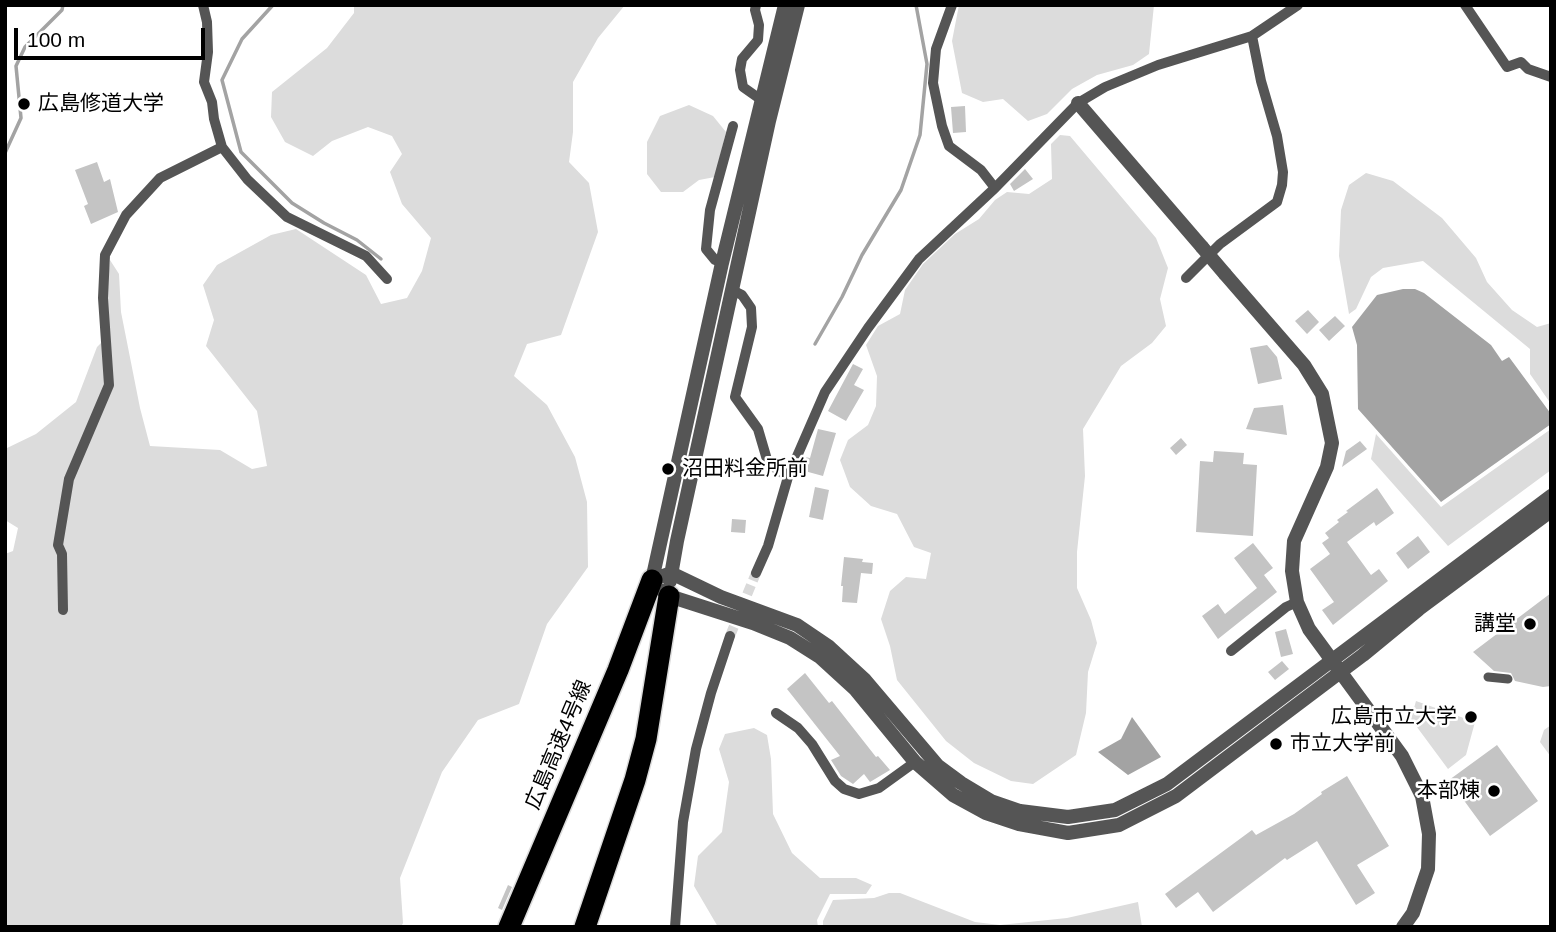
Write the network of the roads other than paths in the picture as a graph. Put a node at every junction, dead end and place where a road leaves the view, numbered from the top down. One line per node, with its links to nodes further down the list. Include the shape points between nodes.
1 (203, 5): 13 (street, via 208,52 204,82)
2 (756, 5): 10 (street, via 758,40 742,59 740,70 743,87)
3 (785, 5): 10 (street)
4 (798, 5): 18 (street)
5 (952, 5): 14 (street, via 936,49 933,83 942,126 949,146 981,170)
6 (1298, 5): 8 (street)
7 (1465, 5): 9 (street, via 1507,67 1521,62)
8 (1252, 36): 11 (street, via 1158,65); 16 (street, via 1278,136 1282,185 1277,202 1220,244)
9 (1551, 77)
10 (761, 100): 15 (street)
11 (1078, 103): 14 (street); 25 (street, bridge, via 1304,365 1322,394 1332,443 1327,467 1294,541)
12 (733, 125): 15 (street, via 710,210 706,249)
13 (222, 147): 17 (street, via 287,217 366,256); 26 (street, via 160,178 126,215 105,255 109,385 69,479 58,545)
14 (995, 188): 19 (street, via 919,259 868,328 825,392)
15 (722, 263): 23 (street)
16 (1186, 278)
17 (387, 279)
18 (732, 290): 19 (street, via 751,308 752,327 735,397 758,429 768,463); 23 (street)
19 (788, 477): 22 (street, via 768,546)
20 (1551, 496): 29 (street)
21 (1551, 512): 29 (street)
22 (755, 573)
23 (661, 577): 24 (street); 29 (street, via 797,625 865,680 938,766 991,801 1020,811 1068,817 1115,810 1167,784); 34 (highway, 広島高速4号線)
24 (669, 596): 33 (street, via 753,623 820,657 855,690); 35 (highway, via 646,739)
25 (1297, 602): 28 (street); 29 (street, via 1309,629)
26 (63, 610)
27 (730, 636): 36 (street, via 696,749 683,822)
28 (1231, 651)
29 (1336, 666): 33 (street, via 1176,796 1119,825 1068,833 1019,824 953,795); 37 (street, via 1402,756 1422,796 1429,834 1428,869 1413,913)
30 (1488, 677): 31 (street)
31 (1507, 679)
32 (776, 713): 33 (street, via 798,727 844,789 859,794 878,788)
33 (915, 762)
34 (509, 927)
35 (585, 927)
36 (675, 927)
37 (1403, 927)

